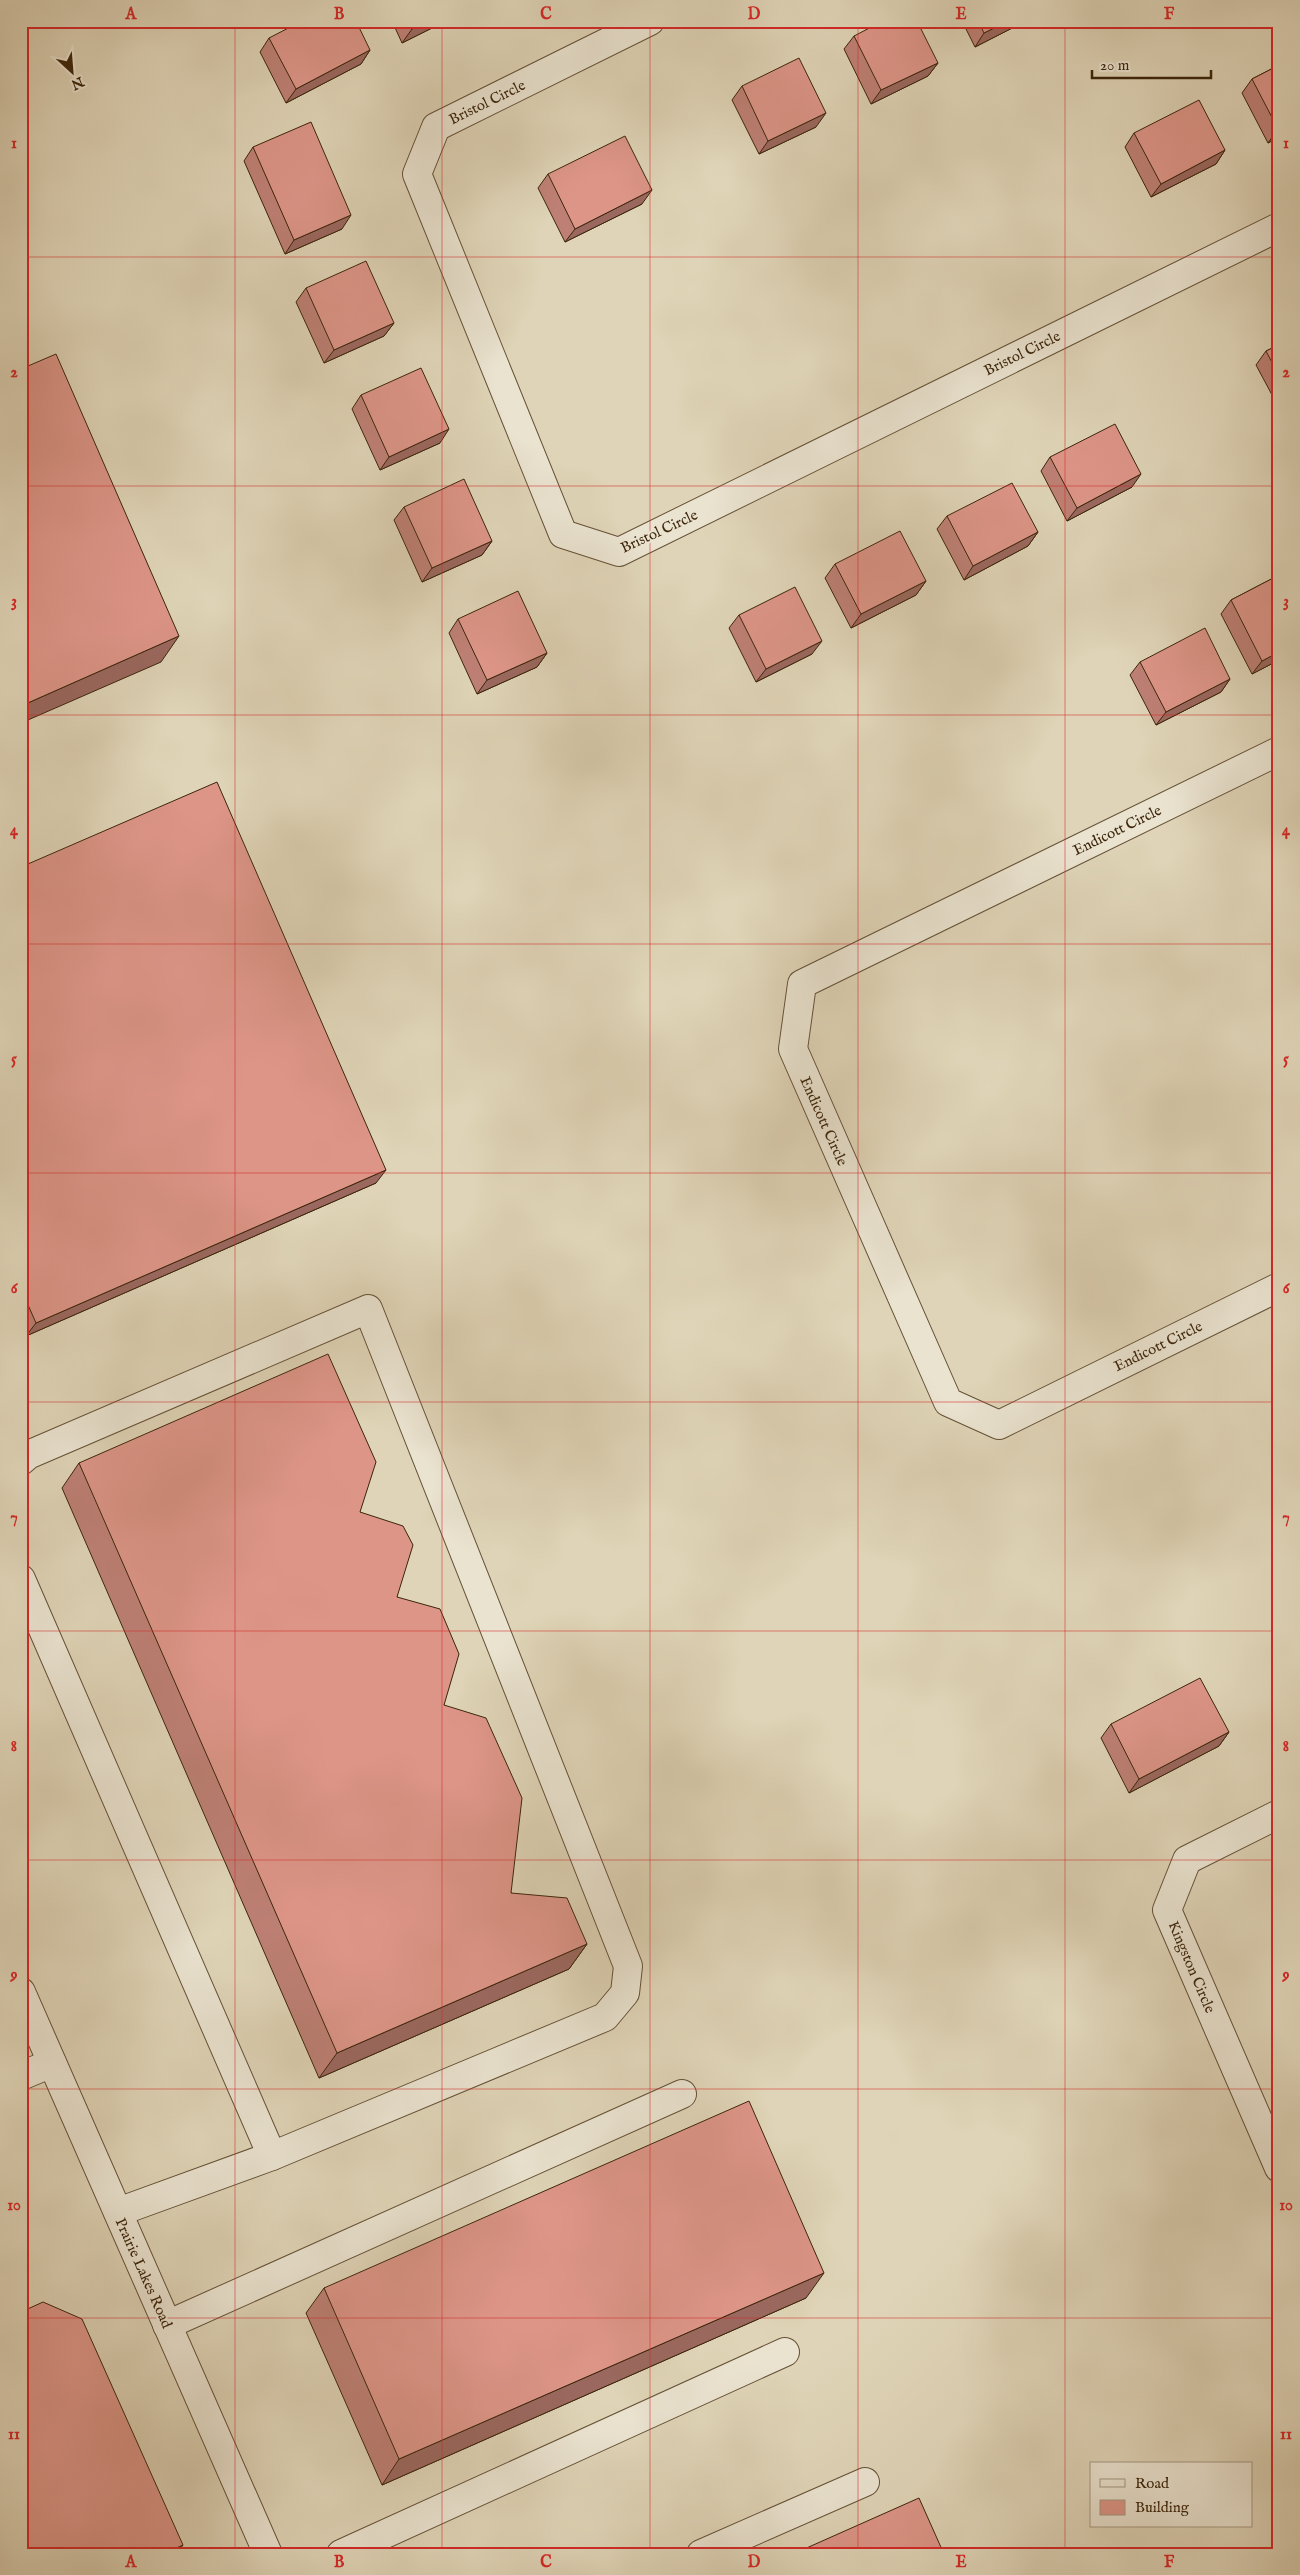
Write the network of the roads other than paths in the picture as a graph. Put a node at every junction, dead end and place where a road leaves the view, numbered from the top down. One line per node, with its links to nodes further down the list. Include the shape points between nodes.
1 (650, 21): 2 (street, Bristol Circle, via 436,127 417,174 563,534 619,552)
2 (1279, 227)
3 (1279, 751): 4 (street, Endicott Circle, via 802,984 793,1049 948,1402 999,1424)
4 (1279, 1287)
5 (21, 1461): 12 (street, via 368,1309 628,1966 624,1993 606,2017)
6 (21, 1579): 12 (street)
7 (1279, 1814): 13 (street, Kingston Circle, via 1187,1860 1167,1910)
8 (21, 1992): 9 (street, Prairie Lakes Road)
9 (52, 2063): 10 (street); 14 (street, Prairie Lakes Road)
10 (21, 2076)
11 (682, 2094): 15 (street)
12 (272, 2156): 14 (street)
13 (1279, 2168)
14 (118, 2212): 15 (street, Prairie Lakes Road)
15 (167, 2325): 18 (street, Prairie Lakes Road)
16 (785, 2352): 19 (street)
17 (866, 2482): 20 (street)
18 (268, 2554)
19 (341, 2554)
20 (701, 2554)

